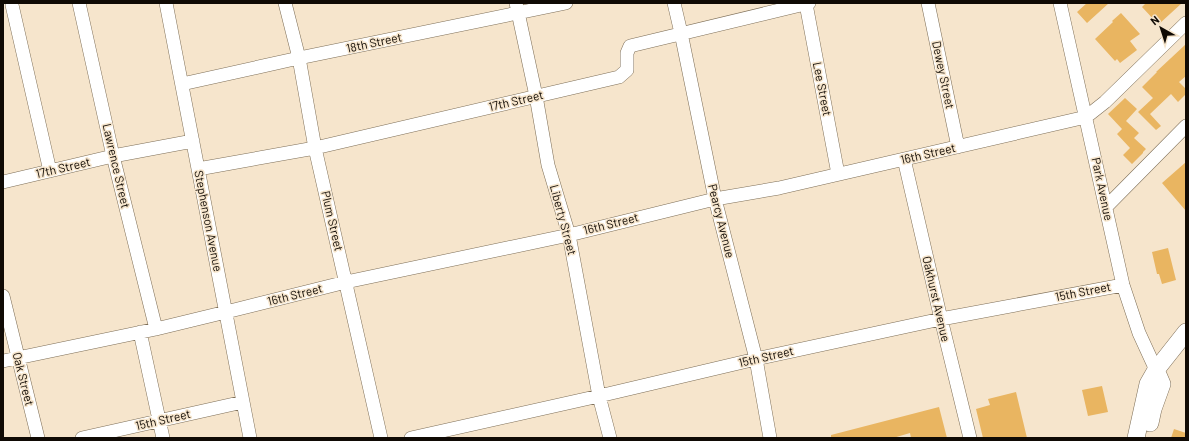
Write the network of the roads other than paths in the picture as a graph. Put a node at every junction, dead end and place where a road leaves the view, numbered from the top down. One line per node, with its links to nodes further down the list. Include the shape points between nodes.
1 (79, 3): 21 (street, Lawrence Street)
2 (166, 3): 14 (street, Stephenson Avenue)
3 (285, 3): 13 (street, Plum Street)
4 (566, 3): 10 (street, 18th Street)
5 (674, 3): 12 (street, Pearcy Avenue)
6 (808, 3): 12 (street, 17th Street); 25 (street, Lee Street)
7 (928, 3): 19 (street, Dewey Street)
8 (1060, 3): 16 (street, Park Avenue)
9 (12, 5): 24 (street)
10 (517, 8): 13 (street, 18th Street); 15 (street, Liberty Street)
11 (1186, 23): 16 (street, 16th Street, via 1105,102)
12 (681, 33): 15 (street, 17th Street, via 630,46 627,53 627,70 619,77); 27 (street, Pearcy Avenue)
13 (299, 58): 14 (street, 18th Street); 20 (street, Plum Street)
14 (182, 84): 18 (street, Stephenson Avenue)
15 (536, 96): 20 (street, 17th Street); 29 (street, Liberty Street, via 548,165)
16 (1086, 117): 19 (street, 16th Street); 28 (street, Park Avenue)
17 (1186, 126): 28 (street)
18 (193, 140): 21 (street, 17th Street); 23 (street, Stephenson Avenue)
19 (958, 147): 22 (street, 16th Street)
20 (315, 148): 23 (street, 17th Street); 30 (street, Plum Street)
21 (113, 156): 24 (street, 17th Street); 35 (street, Lawrence Street)
22 (904, 159): 25 (street, 16th Street); 34 (street, Oakhurst Avenue)
23 (198, 169): 33 (street, Stephenson Avenue)
24 (50, 171): 26 (street, 17th Street)
25 (838, 174): 27 (street, 16th Street)
26 (3, 182)
27 (715, 199): 29 (street, 16th Street); 39 (street, Pearcy Avenue)
28 (1106, 207): 31 (street, Park Avenue)
29 (569, 235): 30 (street, 16th Street); 42 (street, Liberty Street)
30 (346, 282): 33 (street, 16th Street); 49 (street, Plum Street)
31 (1123, 285): 34 (street, 15th Street); 41 (street, Park Avenue, via 1139,333)
32 (3, 296): 38 (street, Oak Street)
33 (226, 312): 35 (street, 16th Street); 43 (street, Stephenson Avenue)
34 (941, 318): 39 (street, 15th Street); 53 (street, Oakhurst Avenue)
35 (156, 329): 36 (street, 16th Street)
36 (140, 332): 38 (street, 16th Street); 44 (street)
37 (1186, 332): 41 (main road)
38 (18, 358): 40 (street, 16th Street); 45 (street, Oak Street)
39 (756, 358): 42 (street, 15th Street); 52 (street, Pearcy Avenue)
40 (3, 362)
41 (1156, 370): 54 (main road, via 1148,384); 55 (main road, via 1162,384)
42 (599, 396): 50 (street, 15th Street); 51 (street, Liberty Street)
43 (243, 402): 44 (street, 15th Street); 48 (street, Stephenson Avenue)
44 (159, 421): 46 (street, 15th Street); 47 (street)
45 (38, 438)
46 (82, 438)
47 (163, 438)
48 (250, 438)
49 (381, 438)
50 (411, 438)
51 (610, 438)
52 (770, 438)
53 (970, 438)
54 (1136, 438)
55 (1146, 438)

